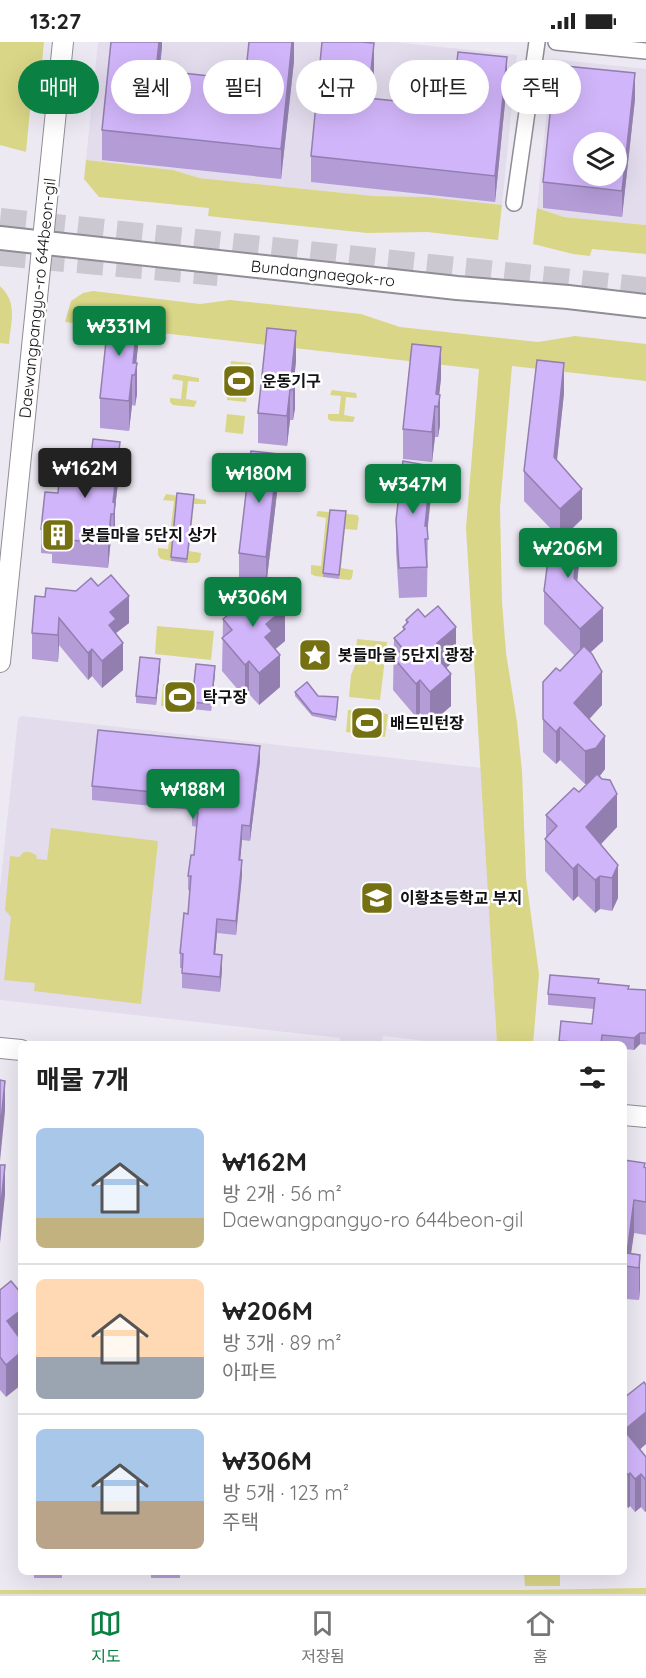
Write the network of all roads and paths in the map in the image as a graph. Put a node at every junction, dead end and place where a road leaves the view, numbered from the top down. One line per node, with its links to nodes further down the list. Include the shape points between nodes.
1 (63, 42): 7 (street, Daewangpangyo-ro 644beon-gil)
2 (537, 42): 5 (street)
3 (556, 42): 4 (street)
4 (646, 51)
5 (514, 203)
6 (0, 238): 7 (main road, Bundangnaegok-ro)
7 (43, 242): 8 (main road, Bundangnaegok-ro); 9 (street, Daewangpangyo-ro 644beon-gil)
8 (646, 306)
9 (0, 662)
10 (0, 1048): 11 (street)
11 (18, 1050)
12 (627, 1115): 13 (street)
13 (646, 1117)

